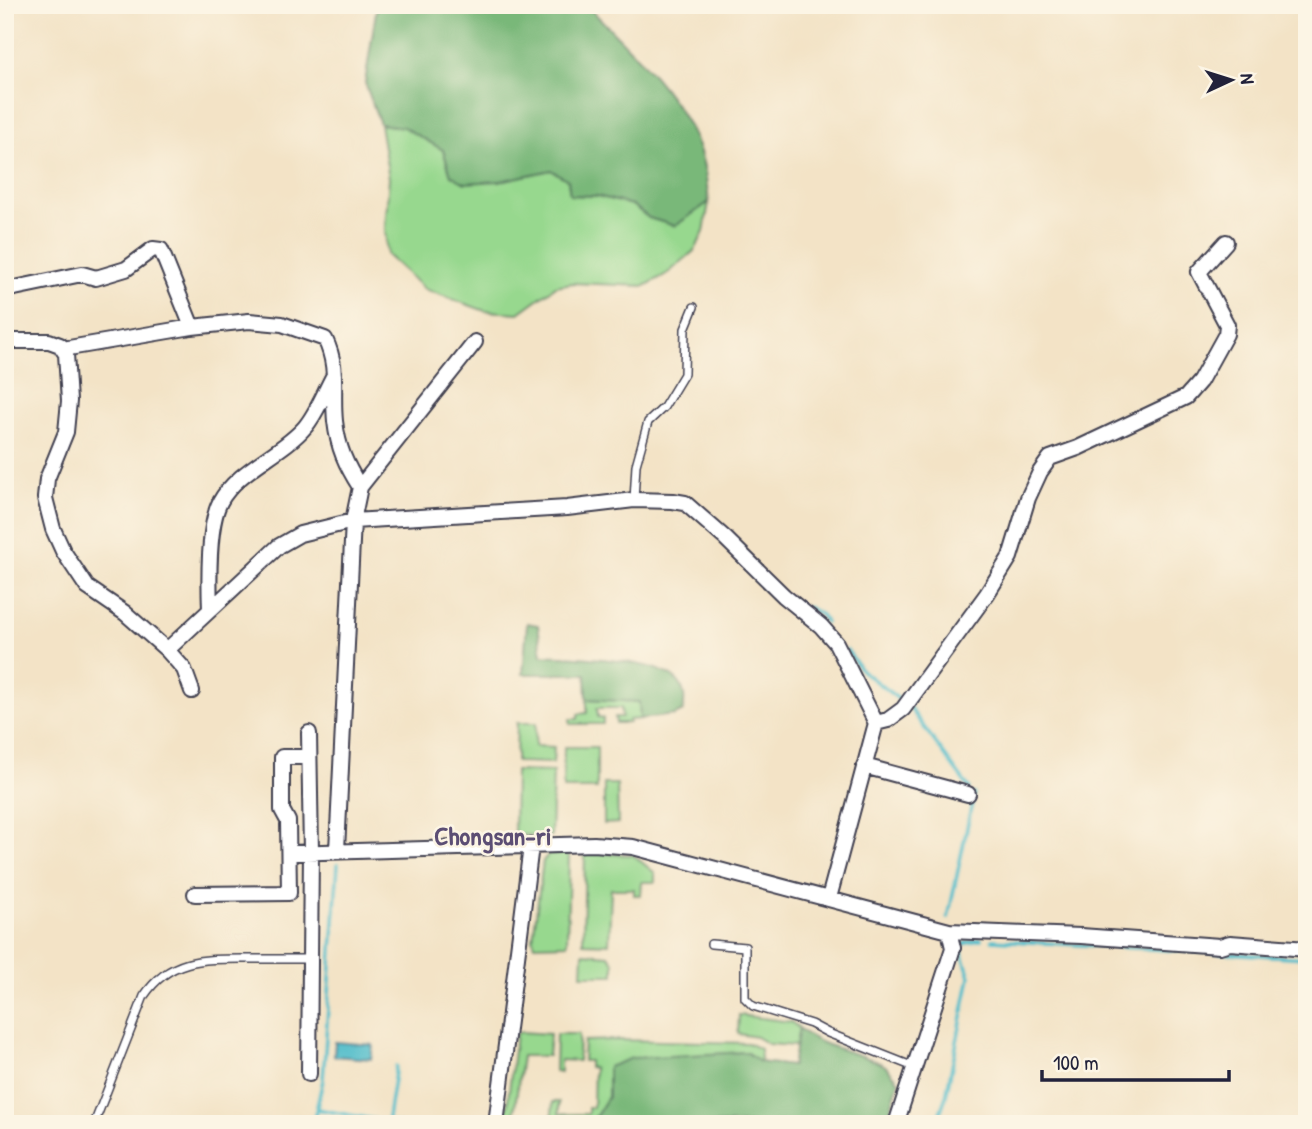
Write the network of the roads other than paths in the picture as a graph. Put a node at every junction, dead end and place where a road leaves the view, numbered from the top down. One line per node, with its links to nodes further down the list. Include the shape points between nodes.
1 (1226, 242): 15 (street, via 1199,272 1227,325 1200,381 1170,406 1050,458 1028,498 1010,557 987,594 904,709)
2 (5, 290): 4 (street, via 82,274 96,278 126,269 152,249 161,250)
3 (694, 307): 10 (lane, via 685,329 684,374 664,407 648,422 636,465)
4 (192, 327): 7 (street); 8 (street, via 249,321 282,324 313,334 325,340 333,356)
5 (5, 341): 7 (street, via 49,341)
6 (475, 342): 9 (street)
7 (63, 349): 13 (street, via 69,401 65,432 47,479 53,529 88,587)
8 (334, 374): 9 (street, via 335,421 342,457); 12 (street, via 306,427 220,502 209,577)
9 (360, 487): 11 (street)
10 (634, 500): 11 (street); 15 (street, via 685,503 821,626 836,643)
11 (353, 521): 12 (street, via 300,534 279,546); 21 (street)
12 (210, 610): 13 (street)
13 (167, 650): 14 (street, via 184,669)
14 (192, 691)
15 (876, 723): 18 (street)
16 (309, 733): 17 (street)
17 (309, 757): 22 (street); 23 (street, via 282,757 282,810 288,821)
18 (864, 766): 19 (street); 25 (street)
19 (968, 794)
20 (531, 846): 21 (street); 25 (street, via 633,846); 33 (street)
21 (337, 850): 22 (street)
22 (311, 852): 23 (street); 29 (street)
23 (289, 853): 24 (street, via 289,893)
24 (195, 894)
25 (829, 898): 26 (street)
26 (949, 931): 28 (street); 30 (street, via 953,948)
27 (711, 944): 30 (lane, via 745,947 745,998 753,1006 811,1024)
28 (1307, 949)
29 (309, 959): 31 (street); 32 (lane, via 204,959 170,970 154,981)
30 (914, 1067): 34 (street)
31 (309, 1074)
32 (94, 1124)
33 (496, 1124)
34 (896, 1124)

